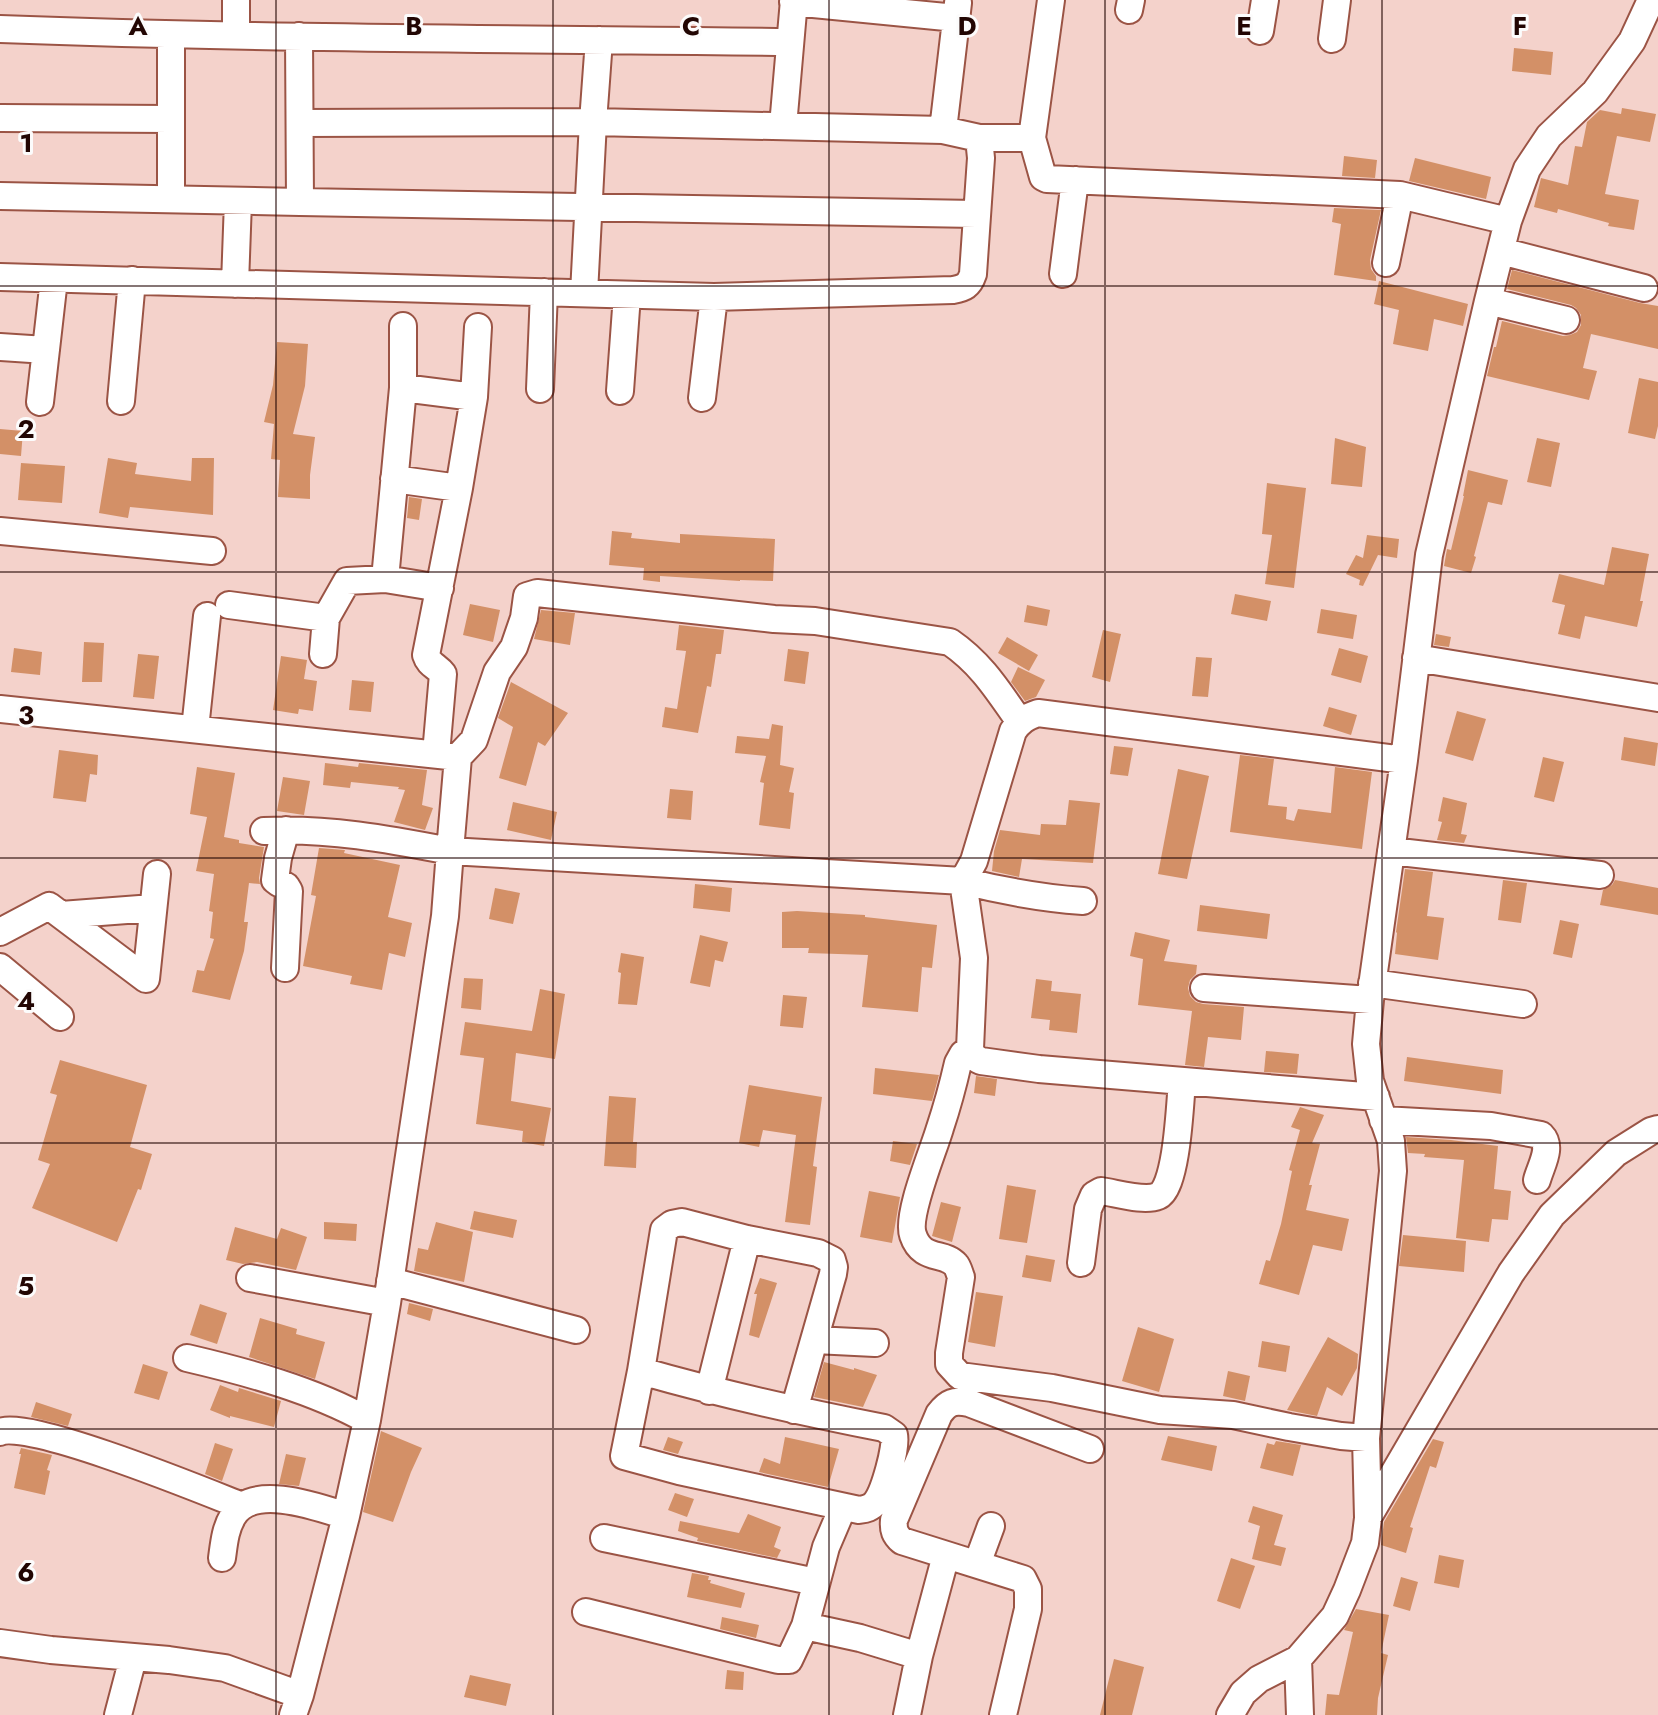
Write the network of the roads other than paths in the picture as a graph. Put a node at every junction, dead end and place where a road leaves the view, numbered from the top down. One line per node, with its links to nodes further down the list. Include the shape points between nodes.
1 (236, 0): 11 (street)
2 (1051, 0): 24 (street)
3 (1265, 0): 10 (street)
4 (1337, 0): 14 (street)
5 (1651, 0): 33 (street, via 1632,41 1595,92 1549,136 1527,169)
6 (793, 1): 7 (street); 16 (street)
7 (876, 5): 8 (street)
8 (957, 9): 22 (street)
9 (0, 29): 12 (street)
10 (1260, 31)
11 (236, 35): 12 (street); 13 (street)
12 (171, 36): 18 (street)
13 (299, 36): 15 (street); 20 (street)
14 (1332, 39)
15 (599, 40): 16 (street); 19 (street)
16 (790, 42): 21 (street)
17 (0, 118): 18 (street)
18 (170, 119): 28 (street)
19 (593, 122): 20 (street); 21 (street); 31 (street)
20 (301, 123): 30 (street)
21 (783, 126): 22 (street)
22 (943, 130): 23 (street)
23 (979, 138): 24 (street); 32 (street)
24 (1032, 138): 25 (street, via 1043,177)
25 (1075, 180): 26 (street); 36 (street)
26 (1400, 195): 33 (street); 35 (street)
27 (0, 196): 28 (street)
28 (171, 199): 29 (street)
29 (238, 201): 30 (street); 40 (street)
30 (300, 202): 31 (street)
31 (589, 206): 32 (street); 43 (street)
32 (976, 214): 45 (street, via 973,274 966,287)
33 (1508, 221): 34 (street)
34 (1501, 251): 41 (street); 46 (street)
35 (1386, 263)
36 (1063, 274)
37 (0, 277): 38 (street)
38 (54, 279): 39 (street); 51 (street)
39 (132, 280): 40 (street); 57 (street)
40 (235, 284): 42 (street)
41 (1644, 288)
42 (544, 292): 43 (street); 53 (street)
43 (584, 293): 44 (street)
44 (627, 295): 45 (street); 54 (street)
45 (714, 297): 56 (street)
46 (1488, 301): 47 (street); 67 (street, via 1429,555)
47 (1566, 320)
48 (403, 326): 52 (street)
49 (478, 327): 55 (street)
50 (0, 347): 51 (street)
51 (46, 350): 58 (street)
52 (403, 388): 55 (street); 59 (street)
53 (540, 389)
54 (620, 391)
55 (474, 397): 60 (street)
56 (702, 398)
57 (121, 401)
58 (40, 402)
59 (394, 479): 60 (street); 63 (street)
60 (459, 488): 64 (street)
61 (0, 531): 62 (street)
62 (212, 551)
63 (385, 579): 64 (street); 65 (street, via 347,581)
64 (440, 588): 72 (street, via 426,655 443,674)
65 (326, 618): 66 (street); 71 (street, via 218,610)
66 (323, 654)
67 (1416, 658): 68 (street); 73 (street)
68 (1658, 698)
69 (0, 709): 71 (street)
70 (1020, 722): 72 (street, via 981,667 950,642 815,621 537,593 527,596 514,647 497,672 474,740); 73 (street, via 1038,713); 78 (street)
71 (195, 729): 72 (street)
72 (447, 755): 74 (street)
73 (1404, 760): 75 (street)
74 (450, 851): 78 (street); 84 (street, via 342,832 275,830 276,882 289,891); 97 (street)
75 (1391, 851): 77 (street); 86 (street)
76 (157, 874): 80 (street)
77 (1600, 875)
78 (963, 881): 79 (street); 89 (street, via 974,958)
79 (1083, 901)
80 (153, 908): 81 (street); 81 (street, via 146,979)
81 (61, 915): 82 (street, via 49,906)
82 (0, 932)
83 (0, 967): 88 (street)
84 (285, 968)
85 (1204, 988): 86 (street)
86 (1371, 992): 87 (street); 91 (street, via 1366,1044)
87 (1523, 1004)
88 (60, 1017)
89 (970, 1049): 90 (street, via 981,1061); 107 (street, via 958,1063 911,1231 927,1254 947,1259 961,1277 949,1353 949,1364 960,1376)
90 (1182, 1081): 91 (street); 95 (street, via 1167,1187 1151,1198 1101,1191 1094,1195)
91 (1380, 1108): 93 (street, via 1541,1135 1548,1145); 107 (street, via 1391,1141 1393,1171)
92 (1658, 1129): 112 (street, via 1616,1153 1552,1215 1511,1273)
93 (1537, 1180)
94 (747, 1239): 99 (street, via 832,1260); 102 (street, via 682,1222 664,1230); 103 (street)
95 (1081, 1263)
96 (250, 1278): 97 (street)
97 (389, 1292): 98 (street); 105 (street)
98 (576, 1330)
99 (815, 1340): 100 (street); 104 (street)
100 (875, 1343)
101 (187, 1358): 105 (street, via 338,1404)
102 (641, 1371): 103 (street); 110 (street, via 624,1456)
103 (709, 1391): 104 (street)
104 (794, 1410): 110 (street, via 884,1428 894,1435 874,1505 859,1510)
105 (367, 1420): 111 (street)
106 (0, 1432): 109 (street, via 24,1430 82,1447)
107 (1366, 1438): 112 (street)
108 (1090, 1449): 115 (street, via 969,1403 946,1404 893,1529 902,1541)
109 (242, 1506): 111 (street, via 255,1500 305,1503); 116 (street, via 225,1535)
110 (843, 1507): 118 (street)
111 (346, 1516): 125 (street)
112 (1368, 1518): 124 (street, via 1365,1543 1335,1616)
113 (991, 1526): 117 (street)
114 (604, 1538): 118 (street)
115 (946, 1555): 117 (street); 122 (street)
116 (222, 1558)
117 (977, 1564): 128 (street, via 1023,1579 1028,1589)
118 (816, 1582): 120 (street)
119 (586, 1612): 120 (street, via 787,1661)
120 (805, 1626): 122 (street)
121 (0, 1643): 123 (street)
122 (919, 1656): 127 (street)
123 (133, 1658): 125 (street, via 225,1668); 126 (street)
124 (1298, 1659): 129 (street, via 1259,1679); 130 (street)
125 (296, 1705)
126 (118, 1715)
127 (907, 1715)
128 (1003, 1715)
129 (1230, 1715)
130 (1300, 1715)

